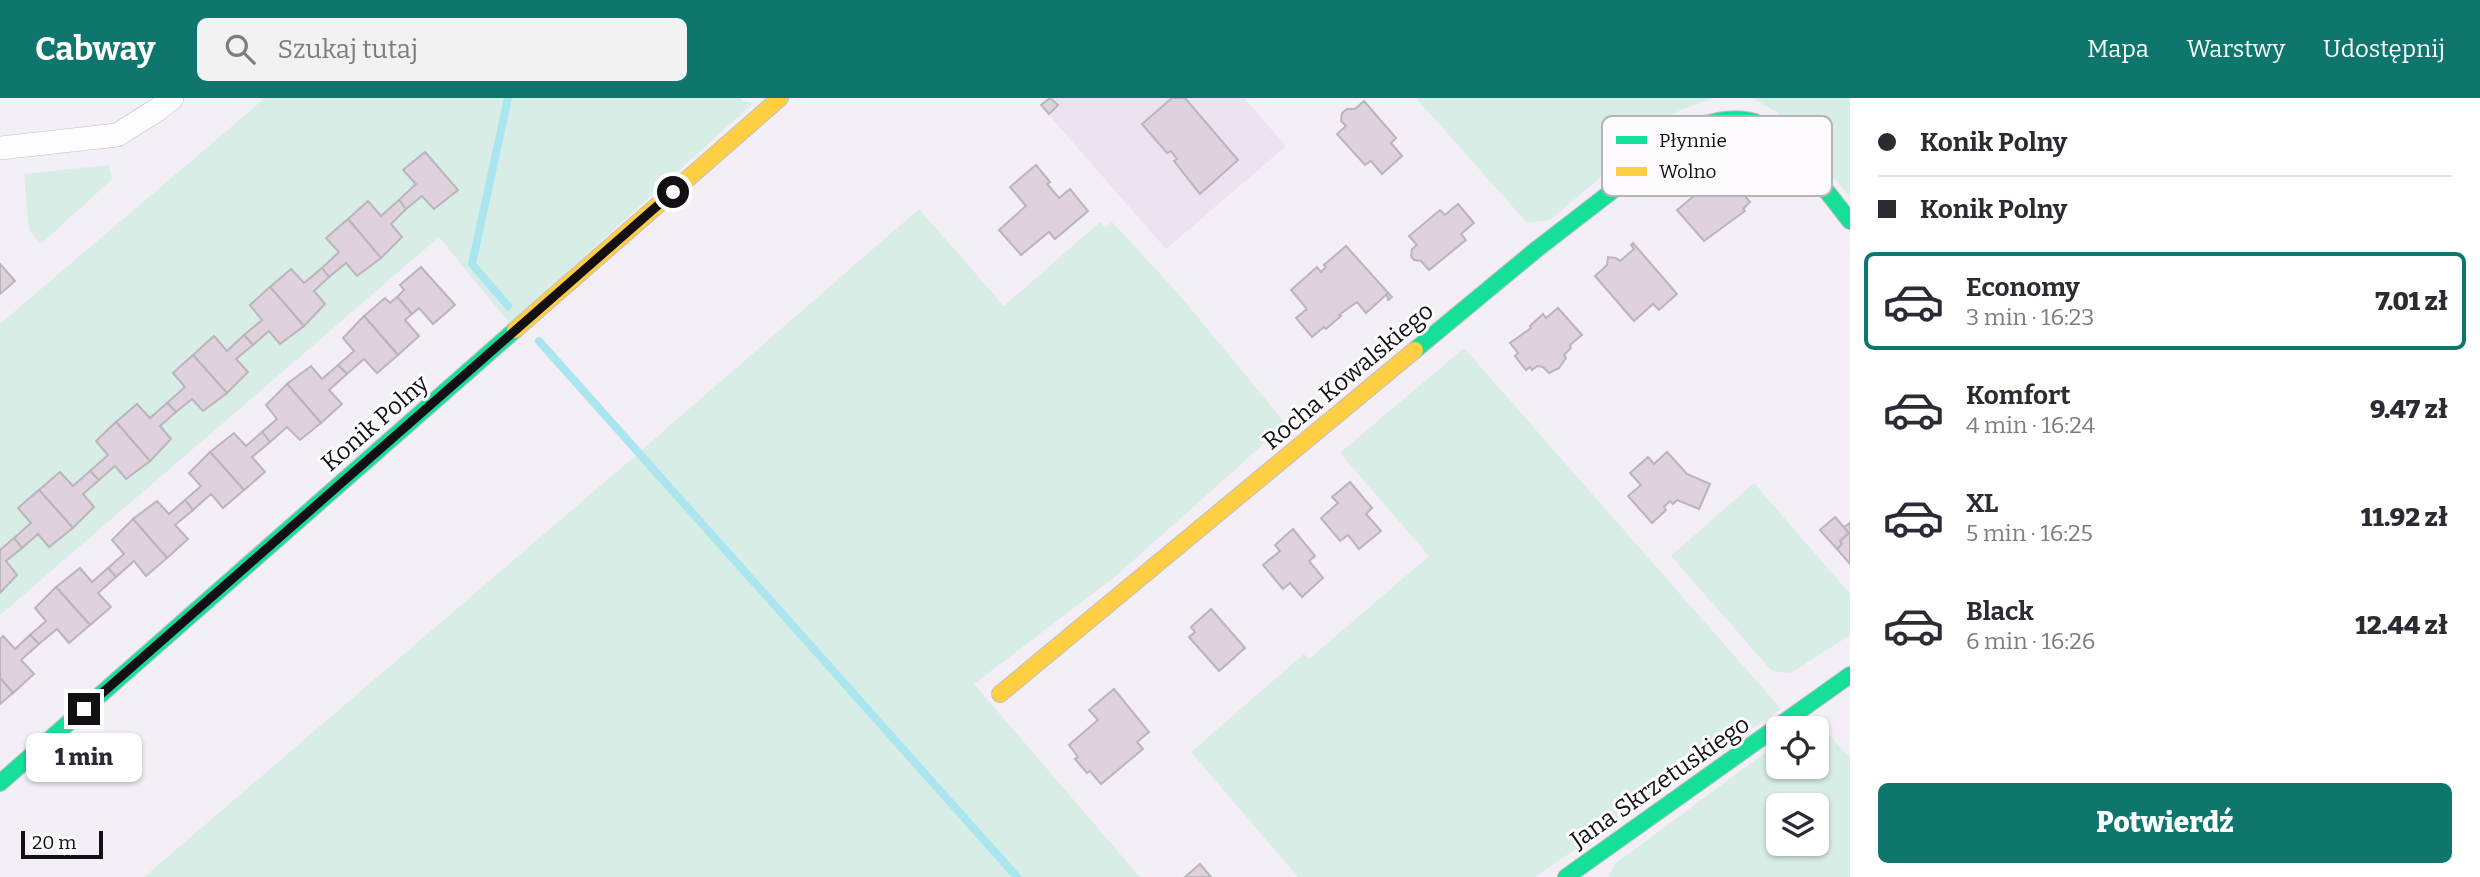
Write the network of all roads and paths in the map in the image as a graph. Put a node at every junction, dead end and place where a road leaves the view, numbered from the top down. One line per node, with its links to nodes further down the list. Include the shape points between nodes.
1 (172, 98): 3 (street, via 117,135)
2 (780, 98): 9 (street, Konik Polny)
3 (0, 148)
4 (1604, 196): 8 (street, Rocha Kowalskiego)
5 (1828, 196): 6 (street, Rocha Kowalskiego)
6 (1850, 221)
7 (1850, 675): 10 (street, Jana Skrzetuskiego)
8 (1000, 694)
9 (0, 783)
10 (1566, 877)

